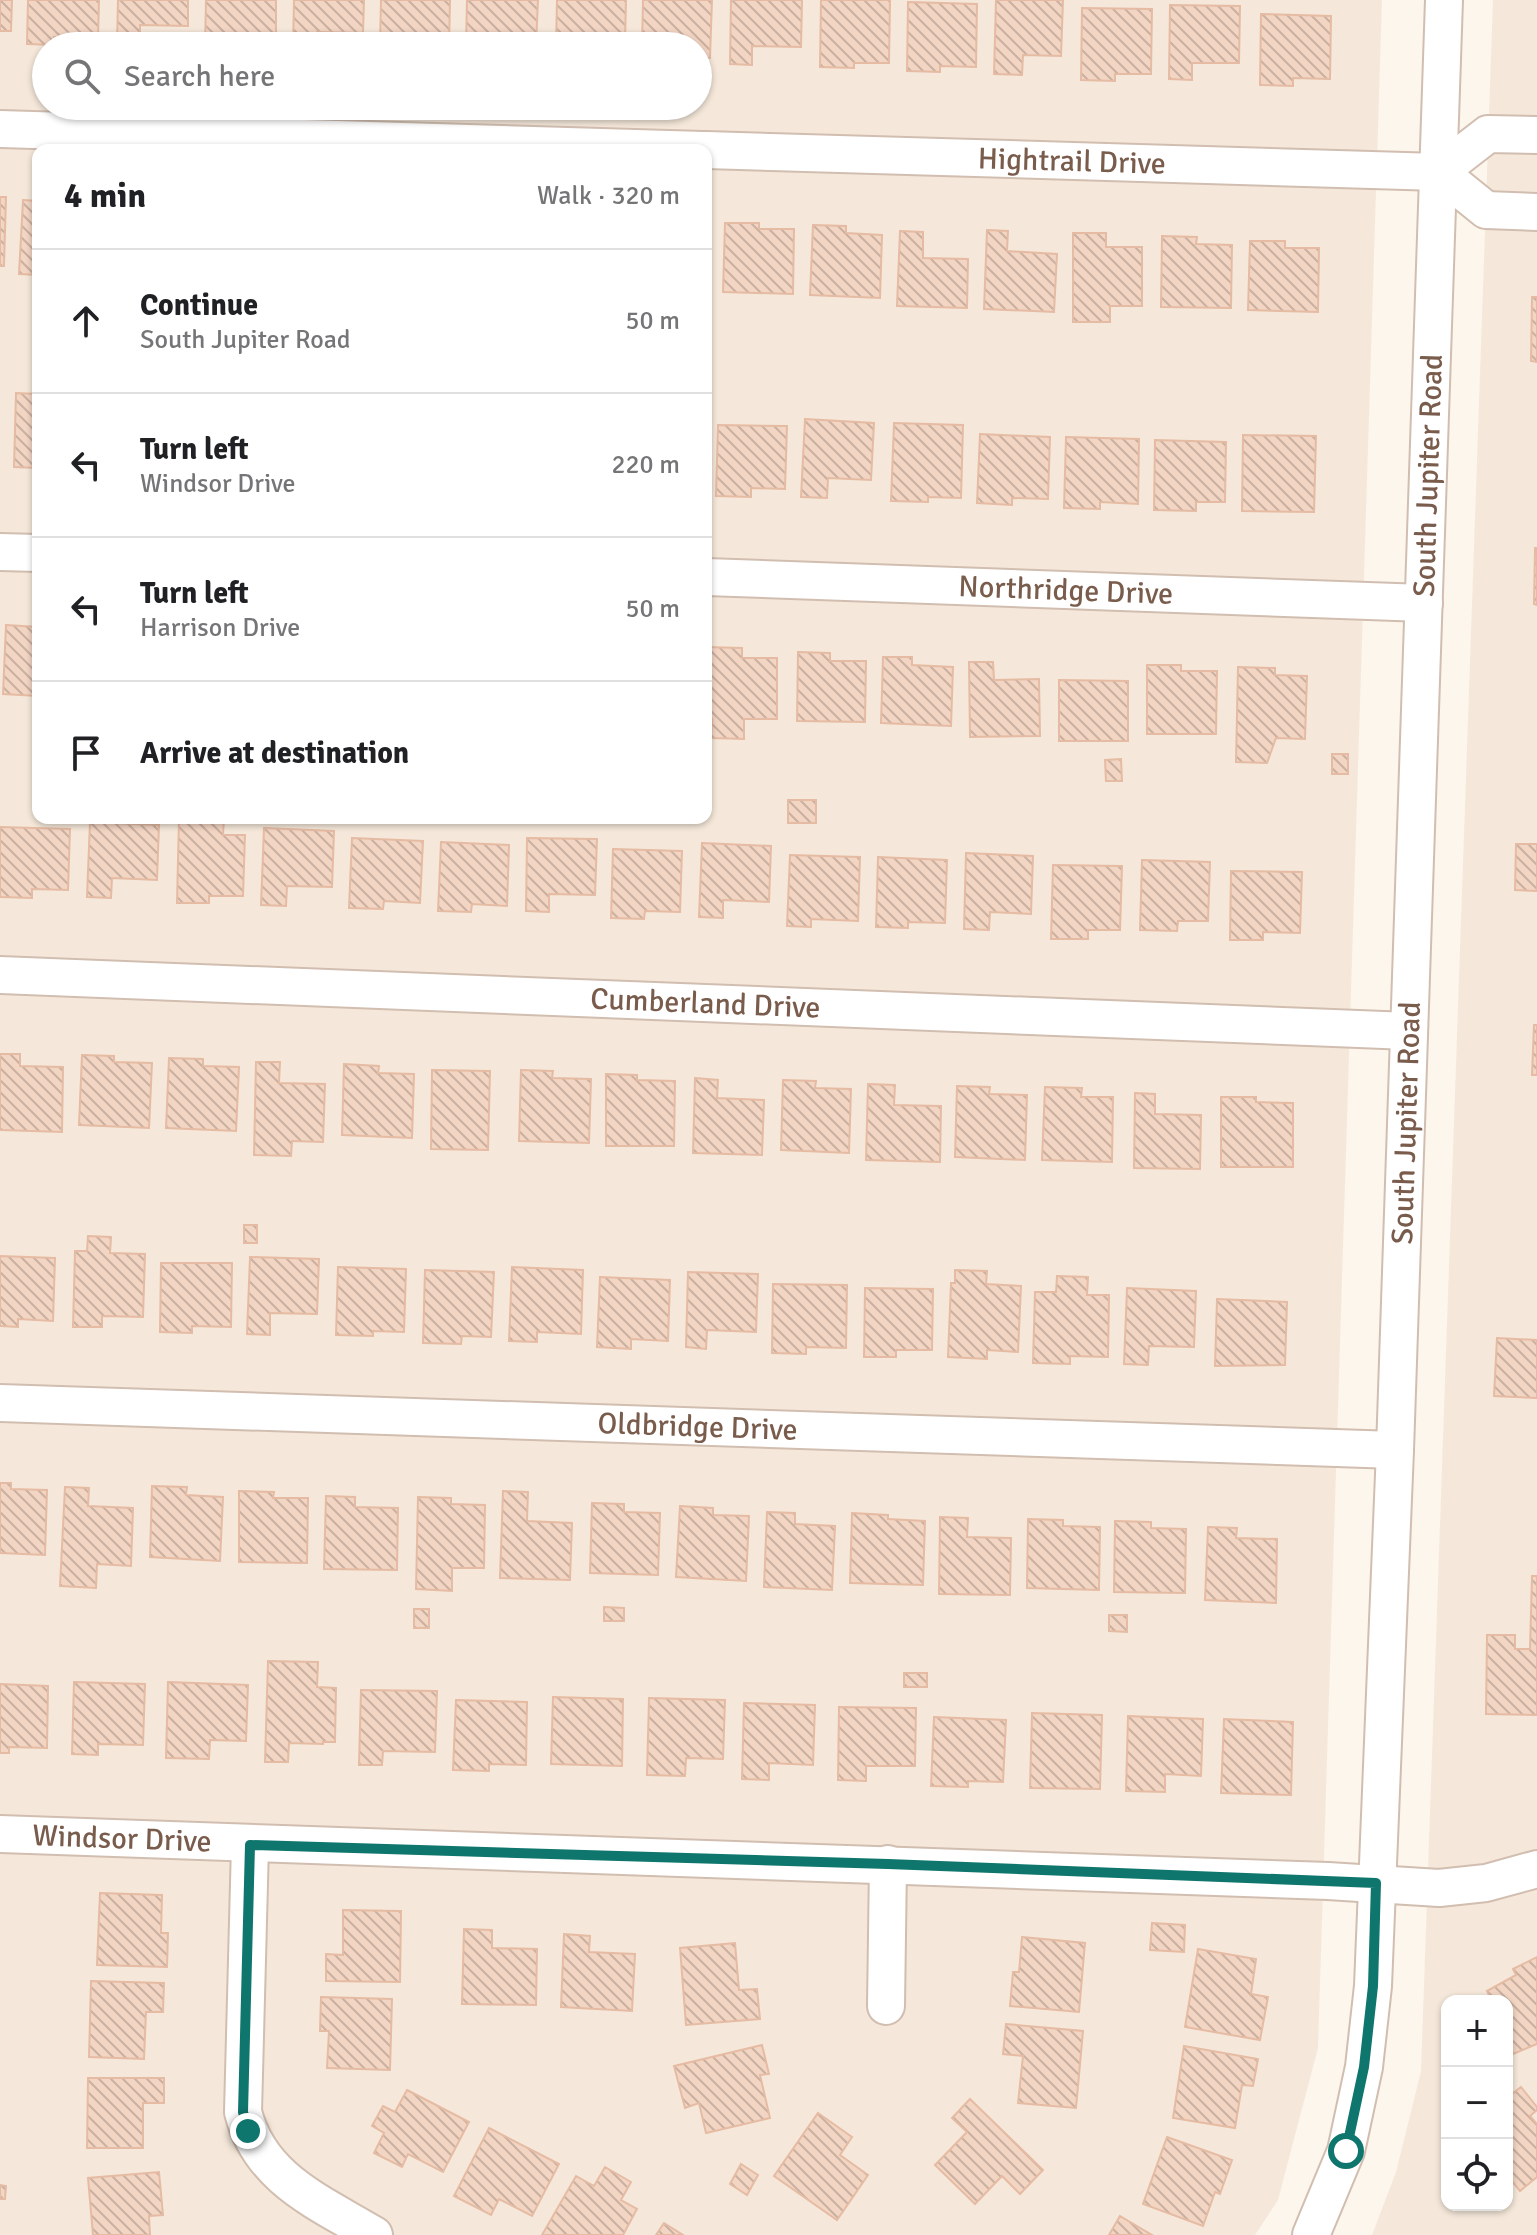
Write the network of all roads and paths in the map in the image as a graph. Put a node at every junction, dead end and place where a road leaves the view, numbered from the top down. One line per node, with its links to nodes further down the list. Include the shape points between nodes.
1 (1444, 0): 6 (street, South Jupiter Road)
2 (0, 129): 4 (street, Hightrail Drive)
3 (1537, 135): 6 (street, via 1488,134)
4 (503, 144)
5 (712, 150): 6 (street, Hightrail Drive)
6 (1439, 172): 7 (street, via 1486,210); 11 (street, South Jupiter Road)
7 (1537, 212)
8 (0, 552): 9 (street)
9 (32, 553)
10 (712, 577): 11 (street, Northridge Drive)
11 (1424, 603): 13 (street, South Jupiter Road)
12 (0, 975): 13 (street, Cumberland Drive)
13 (1409, 1031): 15 (street, South Jupiter Road)
14 (0, 1403): 15 (street, Oldbridge Drive)
15 (1395, 1450): 20 (street, South Jupiter Road)
16 (0, 1834): 17 (street, Windsor Drive)
17 (250, 1845): 18 (street, Windsor Drive); 22 (street, via 243,2112 248,2131 284,2180)
18 (888, 1864): 20 (street, Windsor Drive); 21 (street)
19 (1537, 1869): 20 (street, Windsor Drive, via 1486,1883 1439,1888)
20 (1376, 1883): 23 (street, South Jupiter Road, via 1364,2067 1346,2151)
21 (886, 2006)
22 (374, 2235)
23 (1311, 2235)

